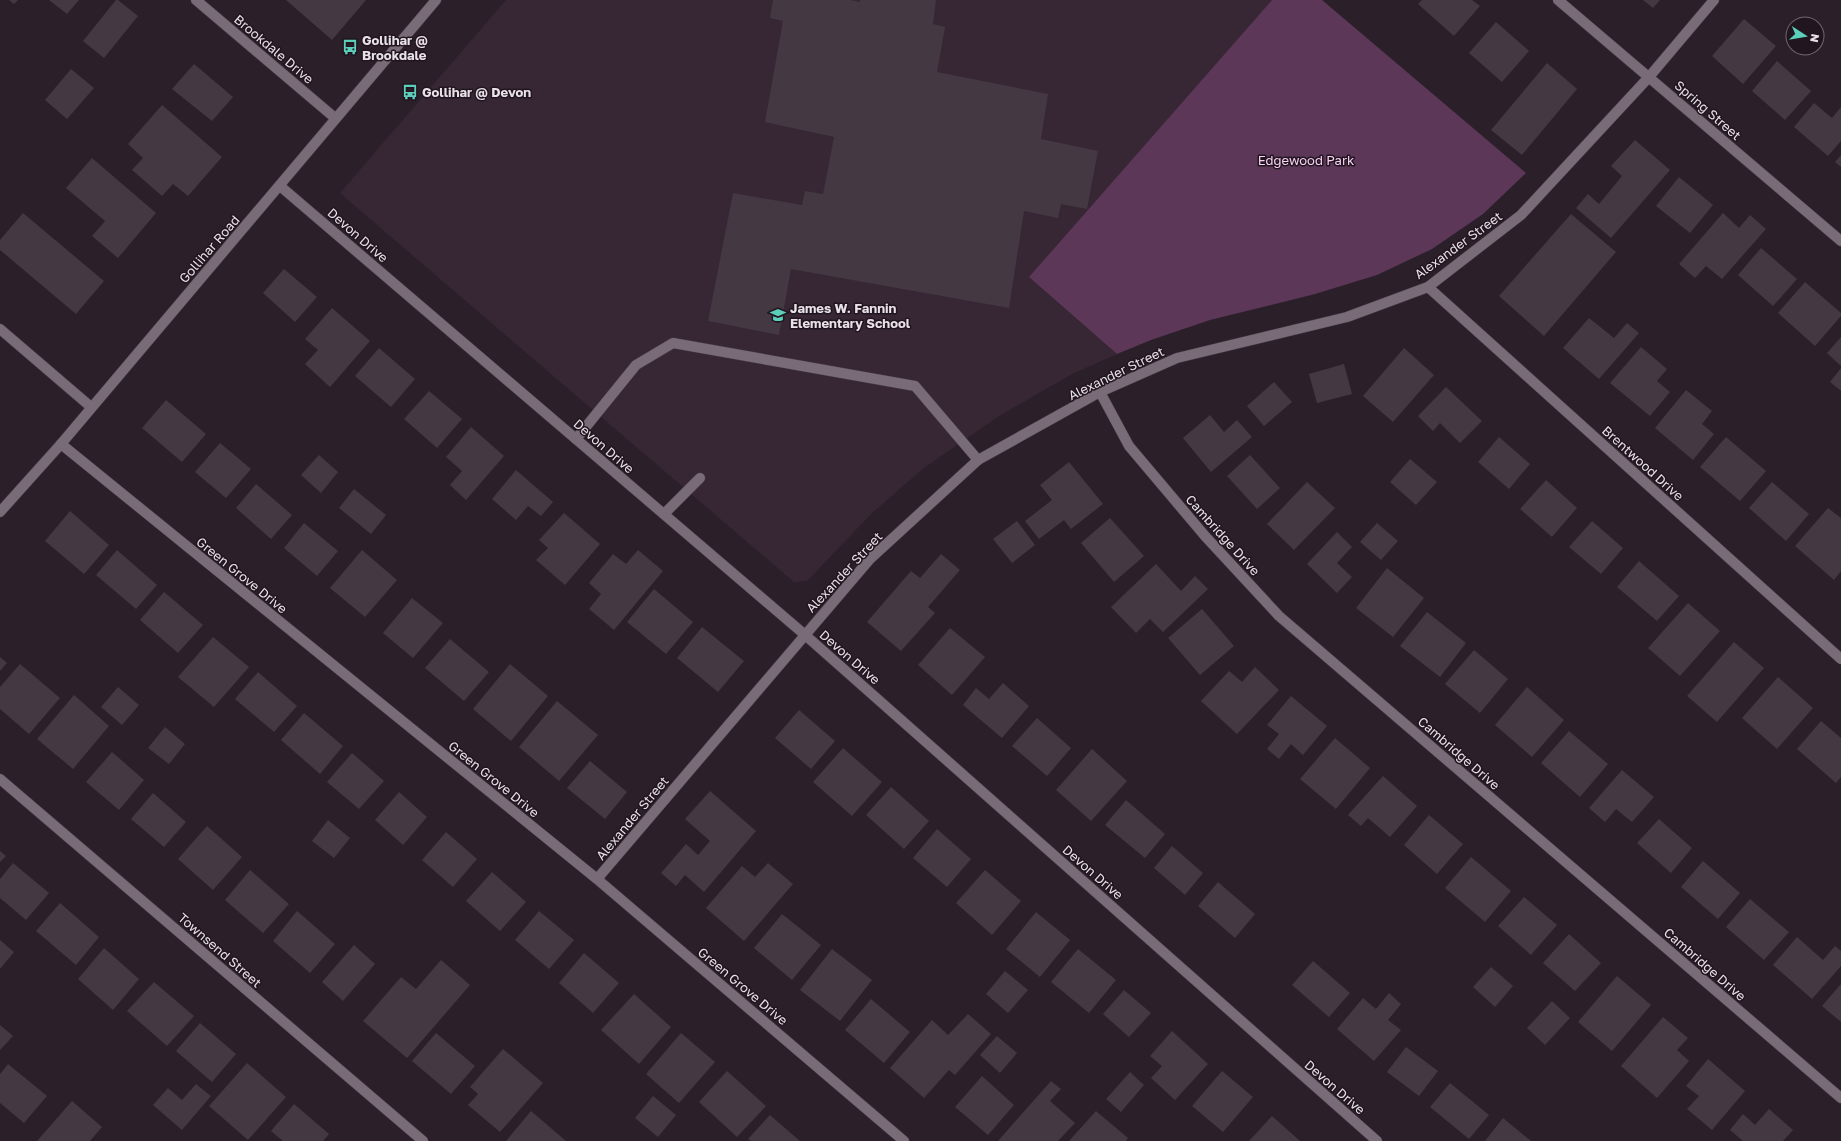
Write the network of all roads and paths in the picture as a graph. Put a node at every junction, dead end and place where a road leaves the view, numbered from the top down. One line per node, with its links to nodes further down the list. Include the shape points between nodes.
1 (196, 0): 6 (street, Brookdale Drive)
2 (436, 0): 6 (street, Gollihar Road)
3 (1558, 0): 5 (street, Spring Street)
4 (1714, 0): 5 (street, Alexander Street)
5 (1649, 77): 8 (street, Spring Street); 9 (street, Alexander Street, via 1521,215)
6 (335, 118): 7 (street, Gollihar Road)
7 (280, 186): 12 (street, Gollihar Road); 13 (street, Devon Drive)
8 (1841, 241)
9 (1428, 287): 11 (street, Alexander Street, via 1347,317 1177,358); 20 (street, Brentwood Drive)
10 (0, 329): 12 (street)
11 (1100, 392): 15 (street, Alexander Street); 23 (street, Cambridge Drive, via 1129,446 1205,536 1279,616)
12 (91, 407): 14 (street, Gollihar Road)
13 (576, 439): 15 (street, via 636,365 673,343 915,386); 18 (street, Devon Drive)
14 (61, 444): 17 (street, Gollihar Road); 22 (street, Green Grove Drive)
15 (978, 460): 19 (street, Alexander Street, via 870,558)
16 (700, 478): 18 (street)
17 (0, 512)
18 (664, 514): 19 (street, Devon Drive)
19 (804, 634): 22 (street, Alexander Street); 26 (street, Devon Drive)
20 (1841, 659)
21 (0, 779): 24 (street, Townsend Street)
22 (597, 879): 25 (street, Green Grove Drive)
23 (1841, 1098)
24 (423, 1141)
25 (904, 1141)
26 (1377, 1141)

